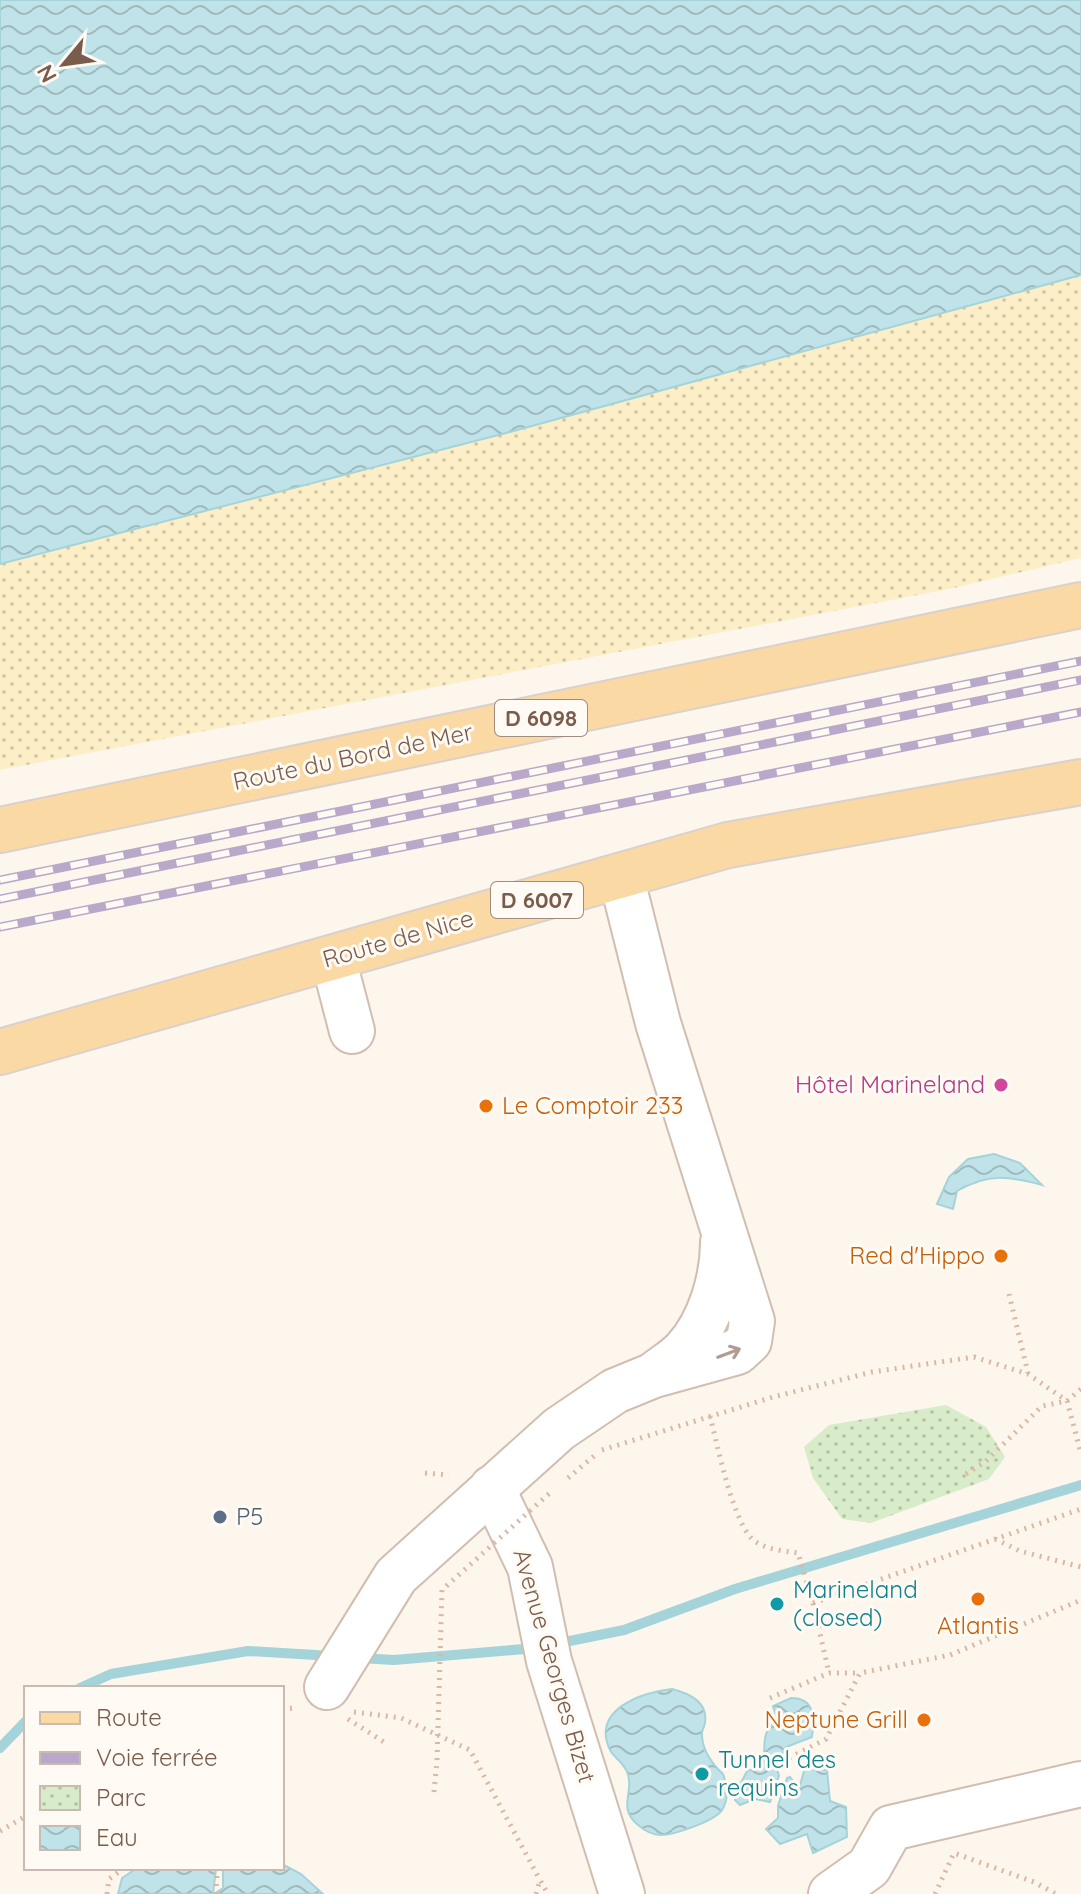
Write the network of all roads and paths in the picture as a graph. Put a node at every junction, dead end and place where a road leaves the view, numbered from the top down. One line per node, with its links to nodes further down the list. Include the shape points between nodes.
1 (1081, 605): 3 (main road, Route du Bord de Mer / D 6098)
2 (1081, 782): 4 (main road, Route de Nice / D 6007, via 728,845)
3 (0, 830)
4 (621, 876): 5 (main road, Route de Nice / D 6007); 11 (street, via 658,1023 752,1321 749,1341 737,1352)
5 (333, 958): 6 (street); 7 (main road, Route de Nice / D 6007)
6 (352, 1031)
7 (0, 1052)
8 (1009, 1294): 10 (path)
9 (610, 1360): 11 (street)
10 (1028, 1374): 13 (path); 14 (path, via 974,1357 872,1372)
11 (654, 1375): 17 (street, via 615,1391 559,1429)
12 (1081, 1389): 13 (path)
13 (1067, 1401): 15 (path); 16 (path, via 1042,1406)
14 (710, 1416): 22 (path, via 737,1514 753,1541 798,1553); 31 (path, bridge, via 600,1450 442,1590)
15 (1080, 1451)
16 (966, 1474)
17 (492, 1488): 26 (street, via 396,1576 358,1636); 42 (street, Avenue Georges Bizet, via 530,1567 549,1661)
18 (1081, 1509): 19 (path)
19 (994, 1539): 20 (path); 22 (path)
20 (1081, 1567)
21 (1081, 1600): 24 (path, via 950,1655)
22 (813, 1603): 23 (path)
23 (829, 1673): 24 (path); 25 (path)
24 (860, 1673): 29 (path, via 826,1739)
25 (770, 1698)
26 (330, 1701): 27 (path); 28 (path); 36 (path, via 401,1718 470,1750)
27 (284, 1709)
28 (384, 1742)
29 (789, 1758)
30 (1081, 1784): 37 (street, via 891,1828 869,1867)
31 (434, 1792)
32 (24, 1817): 33 (path)
33 (0, 1831)
34 (121, 1870): 39 (path, via 109,1879)
35 (217, 1870): 38 (path)
36 (540, 1880): 40 (path); 41 (path)
37 (845, 1890)
38 (216, 1891)
39 (107, 1894)
40 (536, 1894)
41 (548, 1894)
42 (622, 1894)
43 (935, 1894): 44 (path, via 954,1853)
44 (1056, 1894)

